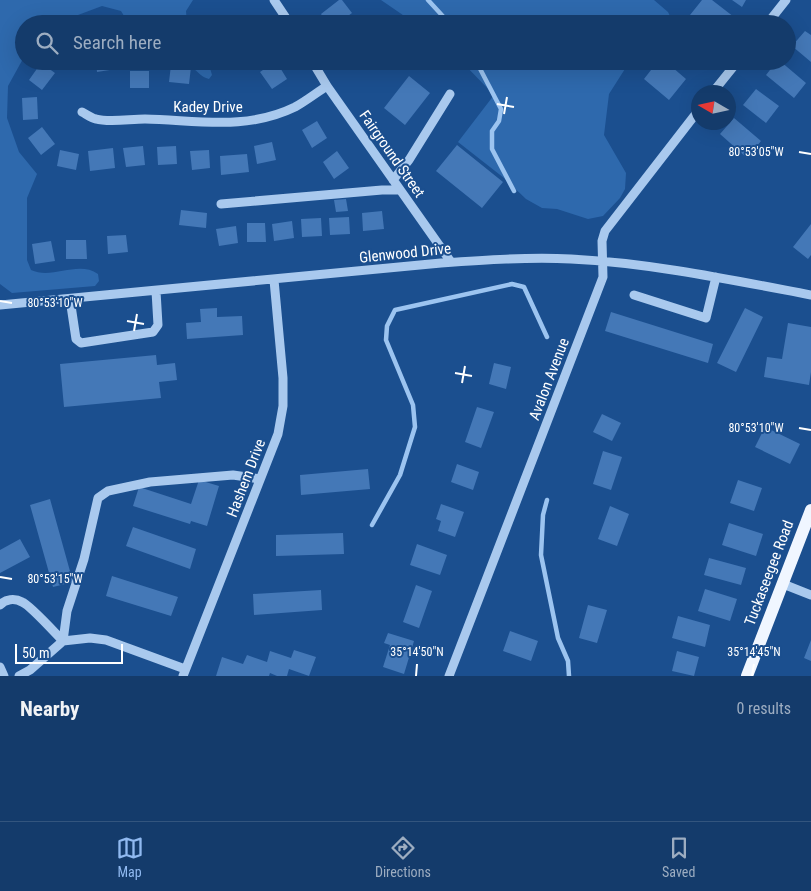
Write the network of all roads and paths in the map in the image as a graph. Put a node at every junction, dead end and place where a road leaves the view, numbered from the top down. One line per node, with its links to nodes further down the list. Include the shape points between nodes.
1 (274, 0): 3 (street)
2 (786, 0): 4 (street)
3 (284, 15)
4 (774, 15)
5 (317, 70): 8 (street, Fairground Street)
6 (731, 70): 7 (street)
7 (719, 85)
8 (326, 86): 10 (street, Kadey Drive, via 296,106 254,120 204,123 103,120); 12 (street, Fairground Street)
9 (450, 94): 12 (street)
10 (82, 112)
11 (691, 120): 16 (street, Avalon Avenue, via 605,231 602,241)
12 (393, 180): 13 (street, Fairground Street)
13 (400, 190): 14 (street); 15 (street, Fairground Street)
14 (221, 204)
15 (451, 262): 16 (street, Glenwood Drive, via 570,259); 18 (street, Glenwood Drive)
16 (604, 262): 17 (street, Glenwood Drive); 34 (street, Avalon Avenue, via 603,277)
17 (716, 277): 20 (street, via 706,318); 21 (street, Glenwood Drive)
18 (274, 280): 19 (street, Glenwood Drive); 24 (street, Hashem Drive, via 283,406 278,434)
19 (156, 291): 22 (street, Glenwood Drive); 22 (street, via 158,325 153,332 81,343 76,339)
20 (634, 295)
21 (811, 295)
22 (70, 299): 23 (street, Glenwood Drive)
23 (0, 305)
24 (260, 479): 29 (street, via 233,475 150,482 108,491 98,498 84,559 67,611); 31 (street, Hashem Drive)
25 (811, 510): 26 (main road, Tuckaseegee Road)
26 (783, 584): 27 (street); 35 (main road, Tuckaseegee Road)
27 (811, 595)
28 (0, 605): 29 (street, via 5,601 24,602)
29 (63, 641): 31 (street, via 106,640); 33 (street, via 30,670)
30 (0, 667): 32 (street)
31 (184, 673)
32 (4, 676)
33 (18, 676)
34 (449, 676)
35 (747, 676)

